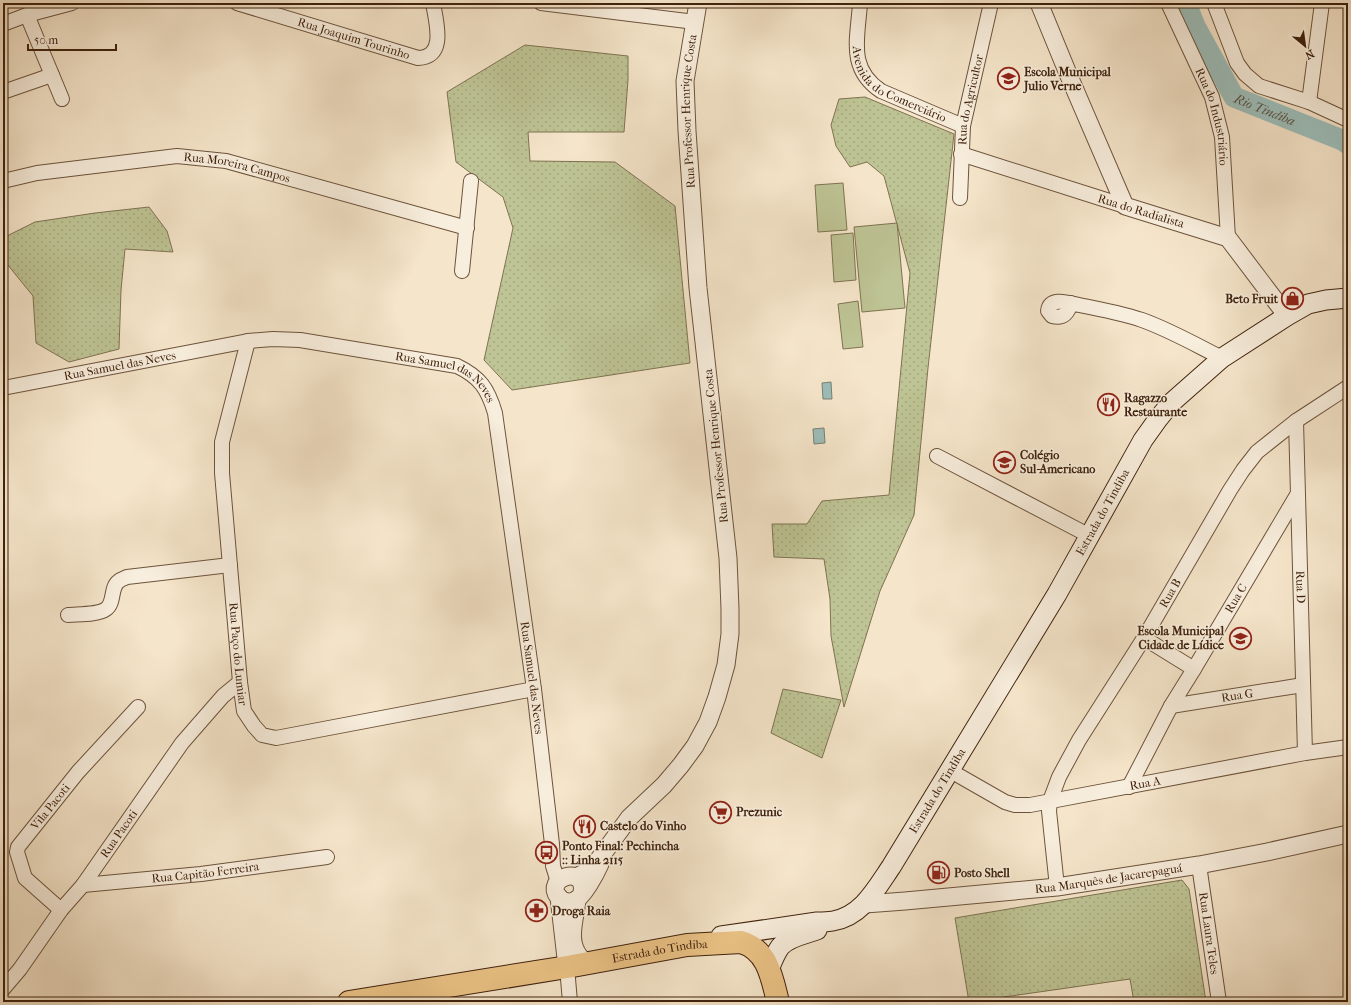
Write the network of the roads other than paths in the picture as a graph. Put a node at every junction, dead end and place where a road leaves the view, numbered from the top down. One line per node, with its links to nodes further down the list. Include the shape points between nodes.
1 (72, 3): 12 (street)
2 (237, 3): 3 (street, Rua Joaquim Tourinho, via 418,58 425,58 437,47)
3 (433, 3)
4 (541, 3): 13 (street)
5 (698, 3): 13 (street, Rua Professor Henrique Costa)
6 (860, 3): 20 (street, Avenida do Comerciário, via 856,54 859,67 872,85 880,91)
7 (991, 3): 20 (street, Rua do Agricultor)
8 (1039, 3): 25 (street)
9 (1168, 3): 27 (street, Rua do Industriário, via 1212,97 1222,137)
10 (1214, 3): 18 (street, via 1237,62 1245,74 1259,86)
11 (1322, 3): 18 (street)
12 (27, 15): 14 (street); 15 (street)
13 (695, 22): 55 (street, Rua Professor Henrique Costa, via 685,81 687,131 698,288 728,558 731,594 730,634 726,665 717,697 708,722 695,746 664,785 629,818)
14 (3, 24)
15 (52, 75): 16 (street); 17 (street)
16 (3, 92)
17 (62, 99)
18 (1309, 102): 19 (street)
19 (1348, 120)
20 (963, 126): 21 (street, Rua do Agricultor)
21 (961, 154): 24 (street, Rua do Agricultor); 25 (street, Rua do Radialista)
22 (3, 181): 26 (street, Rua Moreira Campos, via 37,172 177,156 226,161)
23 (471, 181): 26 (street)
24 (960, 198)
25 (1125, 206): 27 (street, Rua do Radialista)
26 (467, 228): 28 (street)
27 (1228, 238): 31 (street)
28 (462, 271)
29 (1348, 298): 31 (main road, Estrada do Tindiba, via 1308,304)
30 (1071, 303): 33 (street, via 1141,320 1172,332)
31 (1286, 316): 33 (main road, Estrada do Tindiba)
32 (248, 341): 35 (street, Rua Samuel das Neves); 40 (street, Rua Paço do Lumiar, via 222,442 222,473); 46 (street, Rua Samuel das Neves, via 300,340 457,366 470,372 482,383 495,413)
33 (1222, 358): 39 (main road, Estrada do Tindiba, via 1171,403 1158,419 1143,440)
34 (1348, 387): 36 (street, Rua B)
35 (3, 388)
36 (1296, 421): 38 (street, Rua D); 42 (street, Rua B, via 1257,452 1243,470)
37 (937, 456): 39 (street)
38 (1297, 496): 43 (street, Rua C); 45 (street, Rua D)
39 (1090, 536): 51 (main road, Estrada do Tindiba)
40 (230, 565): 41 (street, via 127,577 118,581 114,587 110,605 106,609 100,612); 44 (street, Rua Paço do Lumiar)
41 (68, 615)
42 (1144, 638): 43 (street); 53 (street, Rua B, via 1079,740 1059,777)
43 (1194, 669): 47 (street, Rua C)
44 (240, 682): 46 (street, Rua Paço do Lumiar, via 244,711 262,735 276,738); 59 (street, Rua Pacoti, via 223,696 182,743)
45 (1303, 685): 47 (street, Rua G); 50 (street, Rua D)
46 (534, 689): 58 (street, Rua Samuel das Neves, via 553,866)
47 (1170, 706): 52 (street, Rua C)
48 (138, 707): 63 (street, Vila Pacoti, via 78,772 18,846 17,852 25,878)
49 (1348, 747): 50 (street, Rua A)
50 (1305, 753): 52 (street, Rua A)
51 (949, 770): 53 (street, Rua A, via 1005,802 1030,805); 62 (main road, Estrada do Tindiba)
52 (1129, 787): 53 (street, Rua A)
53 (1050, 801): 60 (street, Rua B)
54 (1348, 834): 57 (street, Rua Marquês de Jacarepaguá)
55 (605, 851): 58 (street, Rua Professor Henrique Costa, via 588,871); 61 (street, Rua Professor Henrique Costa, via 594,876)
56 (327, 857): 59 (street, Rua Capitão Ferreira, via 201,874)
57 (1199, 865): 60 (street, Rua Marquês de Jacarepaguá); 72 (street, Rua Laura Teles)
58 (565, 883): 61 (street, via 582,884); 61 (street, via 562,900 569,902); 66 (street, Rua Samuel das Neves)
59 (83, 885): 63 (street, Rua Pacoti)
60 (1057, 887): 62 (street, Rua Marquês de Jacarepaguá)
61 (580, 896): 66 (street, Rua Professor Henrique Costa, via 573,932 573,944 579,955)
62 (866, 904): 64 (main road, Estrada do Tindiba, via 848,916)
63 (61, 910): 68 (street, Rua Pacoti)
64 (832, 922): 65 (main road, Estrada do Tindiba, via 746,932); 67 (main road, via 781,945)
65 (687, 945): 66 (main road, Estrada do Tindiba); 67 (main road, via 741,942 757,950)
66 (576, 965): 69 (main road, Estrada do Tindiba); 70 (street, Rua Samuel das Neves)
67 (769, 970): 71 (main road)
68 (3, 989)
69 (349, 1002)
70 (570, 1002)
71 (778, 1002)
72 (1219, 1002)

